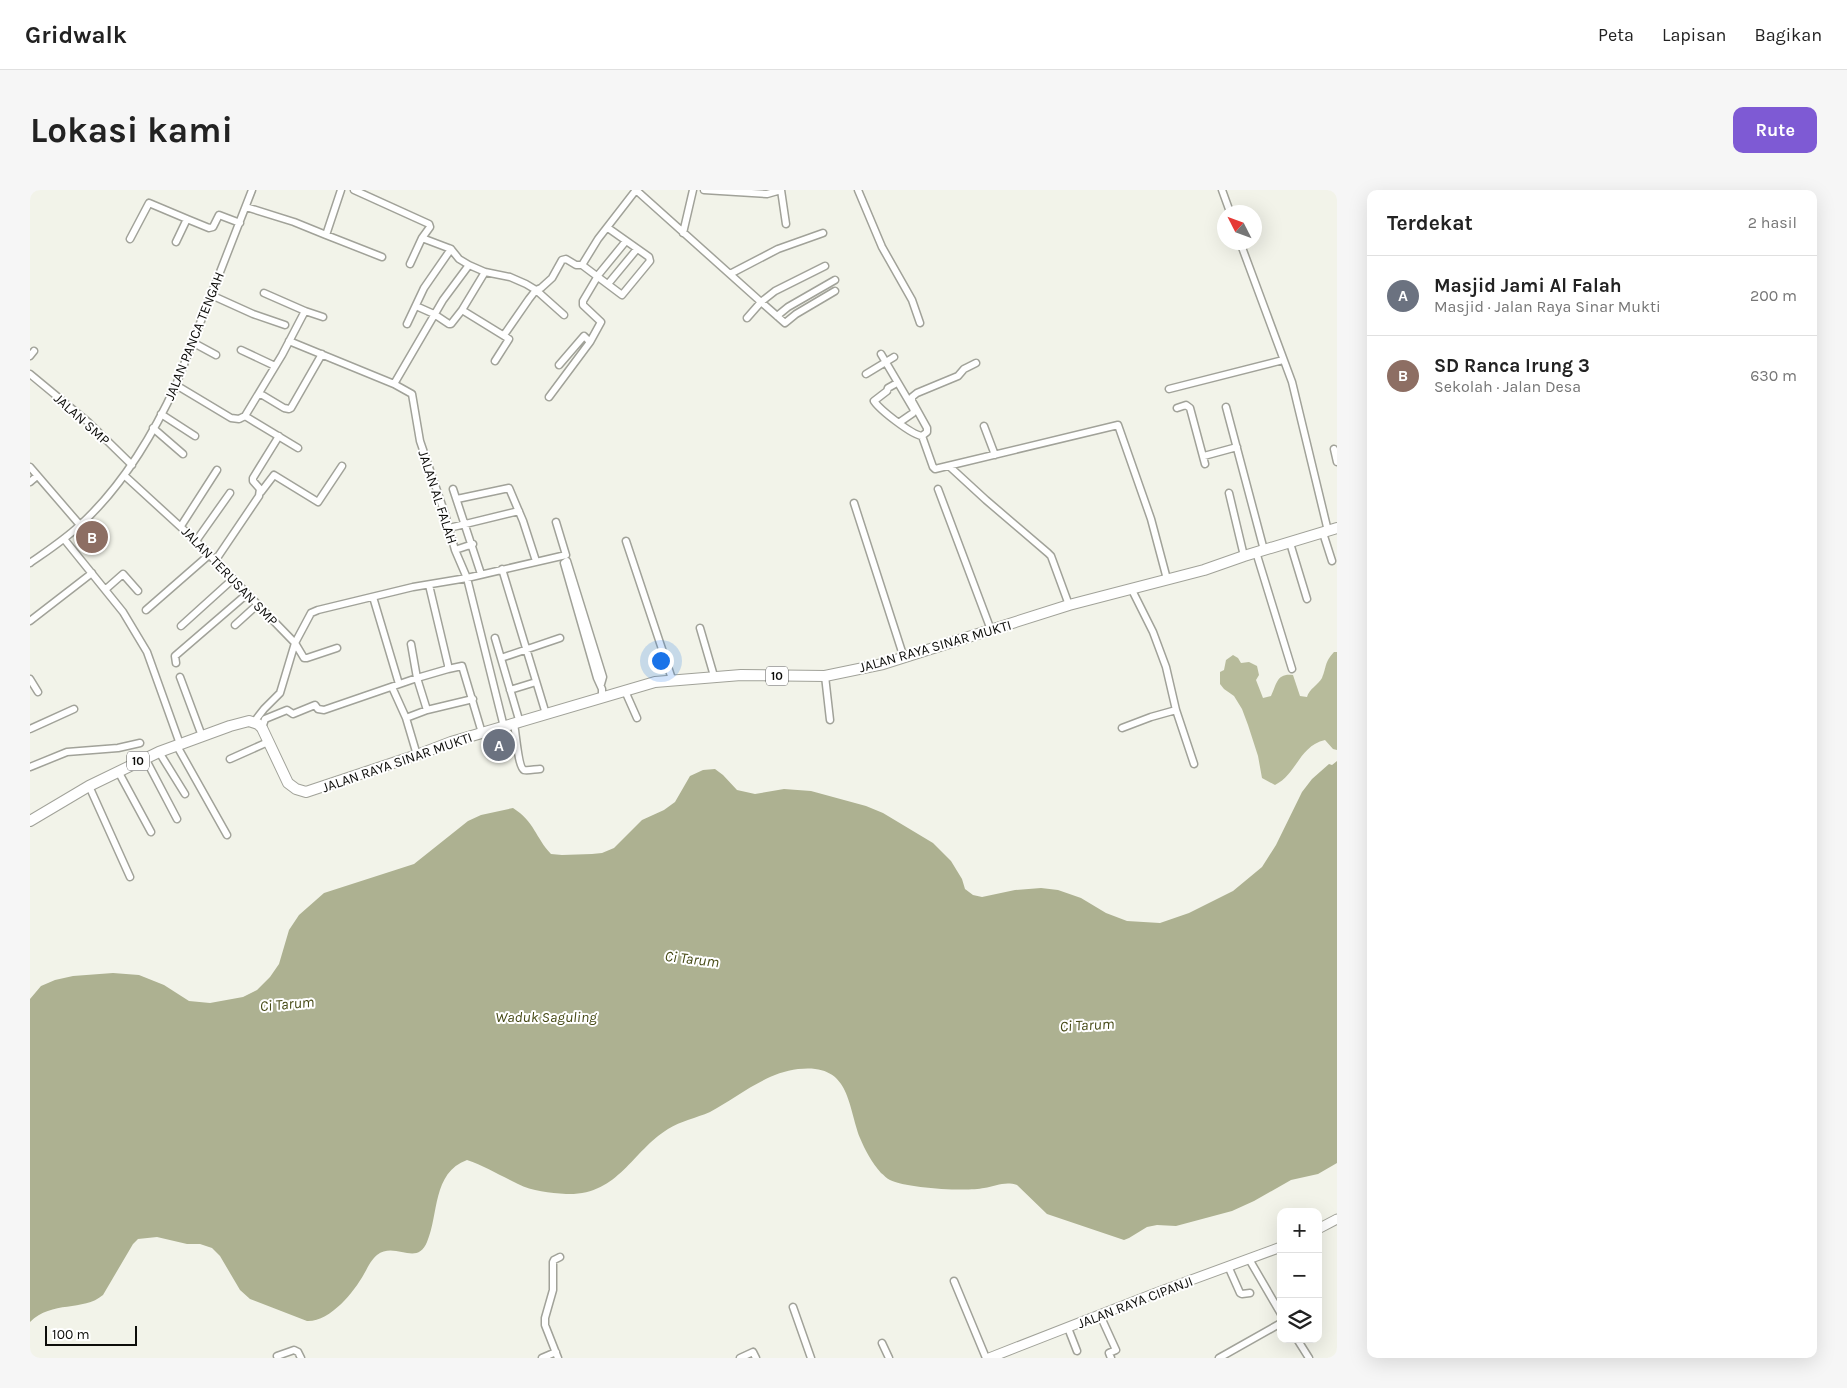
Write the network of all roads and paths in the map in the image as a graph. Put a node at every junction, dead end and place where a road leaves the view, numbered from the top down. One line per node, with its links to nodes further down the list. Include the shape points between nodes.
1 (252, 190): 11 (street, JALAN PANCA TENGAH)
2 (340, 190): 18 (street)
3 (354, 190): 19 (street, via 429,224 429,230)
4 (636, 190): 15 (street); 16 (street)
5 (692, 190): 16 (street)
6 (704, 190): 7 (street, via 767,194)
7 (781, 190): 14 (street)
8 (858, 190): 49 (street)
9 (1222, 190): 10 (street)
10 (1227, 205)
11 (246, 207): 13 (street, JALAN PANCA TENGAH); 18 (street)
12 (187, 219): 13 (street, via 210,228 219,215); 20 (street, via 149,203); 22 (street)
13 (240, 223): 39 (street, JALAN PANCA TENGAH)
14 (786, 224)
15 (608, 228): 21 (street); 29 (street)
16 (683, 233): 32 (street)
17 (823, 233): 32 (street, via 778,249)
18 (326, 235): 26 (street)
19 (422, 238): 23 (street); 27 (street)
20 (130, 239)
21 (626, 241): 24 (street); 33 (street)
22 (176, 242)
23 (451, 249): 28 (street); 41 (street, via 424,288)
24 (637, 249): 35 (street); 35 (street, via 650,260 624,294)
25 (1243, 250): 61 (street)
26 (382, 257)
27 (410, 264)
28 (469, 265): 31 (street); 44 (street)
29 (582, 265): 33 (street); 36 (street, via 563,259 552,278)
30 (825, 266): 40 (street, via 775,291)
31 (484, 272): 36 (street, via 510,277); 42 (street)
32 (730, 274): 40 (street)
33 (599, 277): 35 (street); 55 (street, via 583,302 600,322)
34 (835, 280): 46 (street)
35 (608, 284)
36 (536, 290): 45 (street); 52 (street)
37 (835, 291): 46 (street, via 785,324)
38 (264, 293): 43 (street)
39 (212, 295): 51 (street); 54 (street, JALAN PANCA TENGAH)
40 (761, 302): 46 (street); 48 (street)
41 (416, 306): 44 (street); 50 (street)
42 (462, 310): 44 (street, via 451,324); 52 (street)
43 (305, 311): 47 (street); 53 (street)
44 (434, 314): 70 (street)
45 (564, 315)
46 (777, 316)
47 (323, 318)
48 (747, 318)
49 (920, 323)
50 (407, 324)
51 (285, 325)
52 (504, 336): 62 (street, via 509,341)
53 (290, 341): 57 (street, JALAN AL FALAH); 66 (street)
54 (192, 342): 59 (street); 71 (street, JALAN PANCA TENGAH)
55 (590, 342): 65 (street, via 584,336); 74 (street)
56 (241, 350): 66 (street)
57 (322, 354): 70 (street, JALAN AL FALAH); 73 (street, via 291,408 284,408)
58 (881, 354): 63 (street)
59 (216, 355)
60 (894, 356): 63 (street)
61 (1283, 360): 72 (street); 114 (street)
62 (495, 361)
63 (886, 362): 68 (street); 69 (street)
64 (976, 363): 84 (street, via 958,376 912,397 927,428)
65 (559, 365)
66 (275, 366): 73 (street)
67 (30, 374): 93 (street, JALAN SMP, via 88,422)
68 (866, 374)
69 (897, 383): 79 (street, via 914,411); 79 (street, via 874,401)
70 (394, 384): 113 (street, JALAN AL FALAH, via 412,395 420,441)
71 (176, 385): 77 (street, JALAN PANCA TENGAH); 78 (street, via 231,418)
72 (1169, 389)
73 (259, 393): 78 (street)
74 (549, 397)
75 (1178, 408): 90 (street, via 1186,405 1190,408)
76 (1226, 408): 85 (street)
77 (161, 414): 81 (street, JALAN PANCA TENGAH); 82 (street)
78 (245, 416): 83 (street)
79 (900, 422): 84 (street)
80 (984, 426): 89 (street)
81 (153, 428): 88 (street); 93 (street, JALAN PANCA TENGAH)
82 (195, 436)
83 (279, 436): 86 (street); 103 (street, via 253,478)
84 (922, 436): 95 (street, via 934,468)
85 (1237, 447): 90 (street); 121 (street)
86 (298, 448)
87 (1334, 449): 91 (street)
88 (183, 454)
89 (995, 455): 95 (street); 133 (street, via 1118,425 1151,519)
90 (1204, 456): 92 (street)
91 (1337, 462)
92 (1205, 464)
93 (132, 465): 99 (street, JALAN PANCA TENGAH)
94 (342, 466): 103 (street, via 318,502 274,475)
95 (949, 466): 142 (street, via 1051,556)
96 (30, 467): 98 (street)
97 (217, 470): 112 (street)
98 (37, 476): 100 (street); 111 (street)
99 (125, 476): 111 (street, JALAN PANCA TENGAH); 112 (street, JALAN TERUSAN SMP)
100 (30, 482)
101 (453, 489): 106 (street)
102 (938, 489): 149 (street)
103 (260, 492): 124 (street)
104 (230, 493): 116 (street)
105 (1229, 493): 123 (street)
106 (456, 499): 108 (street, via 509,488); 110 (street)
107 (854, 503): 157 (street)
108 (519, 511): 110 (street); 125 (street)
109 (556, 522): 125 (street, via 566,555)
110 (465, 524): 113 (street); 119 (street)
111 (80, 526): 115 (street, JALAN PANCA TENGAH)
112 (181, 526): 116 (street, JALAN TERUSAN SMP)
113 (449, 528): 120 (street, JALAN AL FALAH)
114 (1330, 531): 118 (highway, JALAN RAYA SINAR MUKTI / 10); 126 (street)
115 (64, 539): 127 (street, JALAN PANCA TENGAH); 129 (street)
116 (196, 541): 122 (street, JALAN TERUSAN SMP)
117 (626, 541): 166 (street)
118 (1290, 543): 121 (highway, JALAN RAYA SINAR MUKTI / 10); 140 (street)
119 (473, 544): 120 (street); 130 (street)
120 (455, 550): 131 (street, JALAN AL FALAH)
121 (1260, 551): 123 (highway, JALAN RAYA SINAR MUKTI / 10); 160 (street)
122 (209, 555): 124 (street, JALAN TERUSAN SMP); 143 (street)
123 (1244, 556): 133 (highway, JALAN RAYA SINAR MUKTI / 10)
124 (215, 561): 132 (street, JALAN TERUSAN SMP)
125 (536, 561): 128 (street)
126 (1332, 561)
127 (30, 563)
128 (502, 569): 130 (street); 155 (street)
129 (92, 573): 135 (street); 144 (street)
130 (482, 574): 131 (street)
131 (467, 578): 134 (street); 183 (street, JALAN AL FALAH)
132 (233, 580): 138 (street, JALAN TERUSAN SMP); 147 (street)
133 (1167, 580): 136 (highway, JALAN RAYA SINAR MUKTI / 10)
134 (429, 585): 139 (street); 159 (street)
135 (106, 590): 137 (street, via 123,574); 190 (street, via 124,612 147,652)
136 (1132, 590): 142 (highway, JALAN RAYA SINAR MUKTI / 10); 177 (street, via 1166,667)
137 (138, 591)
138 (247, 594): 141 (street, JALAN TERUSAN SMP); 158 (street, via 175,656)
139 (373, 597): 152 (street, via 311,613); 168 (street)
140 (1307, 599)
141 (257, 605): 146 (street); 152 (street, JALAN TERUSAN SMP)
142 (1070, 605): 149 (highway, JALAN RAYA SINAR MUKTI / 10)
143 (146, 610)
144 (30, 621)
145 (584, 623): 145 (street, via 564,562 568,562); 173 (street)
146 (235, 625)
147 (181, 626)
148 (700, 628): 161 (street)
149 (991, 630): 157 (highway, JALAN RAYA SINAR MUKTI / 10)
150 (495, 638): 156 (street)
151 (560, 638): 155 (street)
152 (296, 644): 154 (street, JALAN TERUSAN SMP, via 305,658); 182 (street, via 280,693 264,709)
153 (411, 644): 164 (street)
154 (337, 648)
155 (526, 650): 156 (street); 167 (street)
156 (500, 658): 170 (street)
157 (904, 658): 162 (highway, JALAN RAYA SINAR MUKTI / 10)
158 (176, 663)
159 (448, 669): 164 (street); 174 (street, via 462,666)
160 (1292, 669)
161 (714, 676): 162 (highway, JALAN RAYA SINAR MUKTI / 10); 166 (highway, JALAN RAYA SINAR MUKTI / 10)
162 (825, 676): 181 (street)
163 (180, 677): 187 (street)
164 (417, 678): 168 (street); 176 (street)
165 (30, 679): 172 (street)
166 (672, 679): 171 (highway, JALAN RAYA SINAR MUKTI / 10)
167 (536, 682): 170 (street); 178 (street)
168 (399, 684): 169 (street)
169 (392, 687): 179 (street); 182 (street, via 324,710 315,705 293,714 287,710)
170 (510, 690): 183 (street)
171 (626, 691): 173 (highway, JALAN RAYA SINAR MUKTI / 10); 180 (street)
172 (38, 692)
173 (602, 698): 178 (highway, JALAN RAYA SINAR MUKTI / 10)
174 (472, 699): 176 (street); 186 (street)
175 (74, 709): 185 (street)
176 (427, 710): 179 (street)
177 (1176, 710): 184 (street); 195 (street)
178 (546, 714): 183 (highway, JALAN RAYA SINAR MUKTI / 10)
179 (406, 718): 192 (street)
180 (637, 718)
181 (830, 720)
182 (258, 725): 187 (highway, 10, via 249,721); 188 (highway, JALAN RAYA SINAR MUKTI / 10)
183 (513, 725): 186 (highway, JALAN RAYA SINAR MUKTI / 10); 197 (street, via 522,768)
184 (1122, 728)
185 (30, 729)
186 (482, 733): 192 (highway, JALAN RAYA SINAR MUKTI / 10)
187 (202, 736): 190 (highway, 10)
188 (268, 742): 192 (highway, JALAN RAYA SINAR MUKTI / 10, via 288,782 303,792); 194 (street)
189 (140, 743): 196 (street, via 67,752)
190 (179, 745): 191 (highway, 10); 204 (street)
191 (160, 752): 193 (highway, 10); 200 (street)
192 (417, 755)
193 (145, 758): 198 (highway, 10); 202 (street)
194 (230, 759)
195 (1194, 764)
196 (30, 767)
197 (540, 769)
198 (118, 771): 199 (highway, 10); 203 (street)
199 (88, 786): 201 (highway, 10); 205 (street)
200 (185, 794)
201 (31, 819)
202 (177, 819)
203 (151, 832)
204 (227, 834)
205 (130, 877)
206 (1337, 1219): 207 (main road)
207 (1322, 1227)
208 (1277, 1248): 210 (main road, JALAN RAYA CIPANJI)
209 (560, 1257): 222 (street, via 553,1262 553,1290 545,1321)
210 (1249, 1259): 211 (main road, JALAN RAYA CIPANJI); 214 (street)
211 (1228, 1266): 213 (street, via 1240,1293); 216 (main road, JALAN RAYA CIPANJI)
212 (954, 1281): 231 (street)
213 (1250, 1293)
214 (1277, 1307)
215 (793, 1308): 229 (street)
216 (1100, 1315): 218 (main road, JALAN RAYA CIPANJI); 232 (street, via 1116,1350 1109,1353)
217 (1277, 1325): 233 (street)
218 (1068, 1328): 221 (street); 231 (main road, JALAN RAYA CIPANJI)
219 (882, 1343): 230 (street)
220 (1300, 1343): 224 (street)
221 (1078, 1351)
222 (557, 1355): 226 (street)
223 (278, 1356): 225 (street, via 294,1350)
224 (1308, 1356): 234 (street)
225 (301, 1358)
226 (542, 1358)
227 (740, 1358): 228 (street, via 753,1352)
228 (756, 1358)
229 (811, 1358)
230 (889, 1358)
231 (990, 1358)
232 (1111, 1358)
233 (1219, 1358)
234 (1300, 1358)

